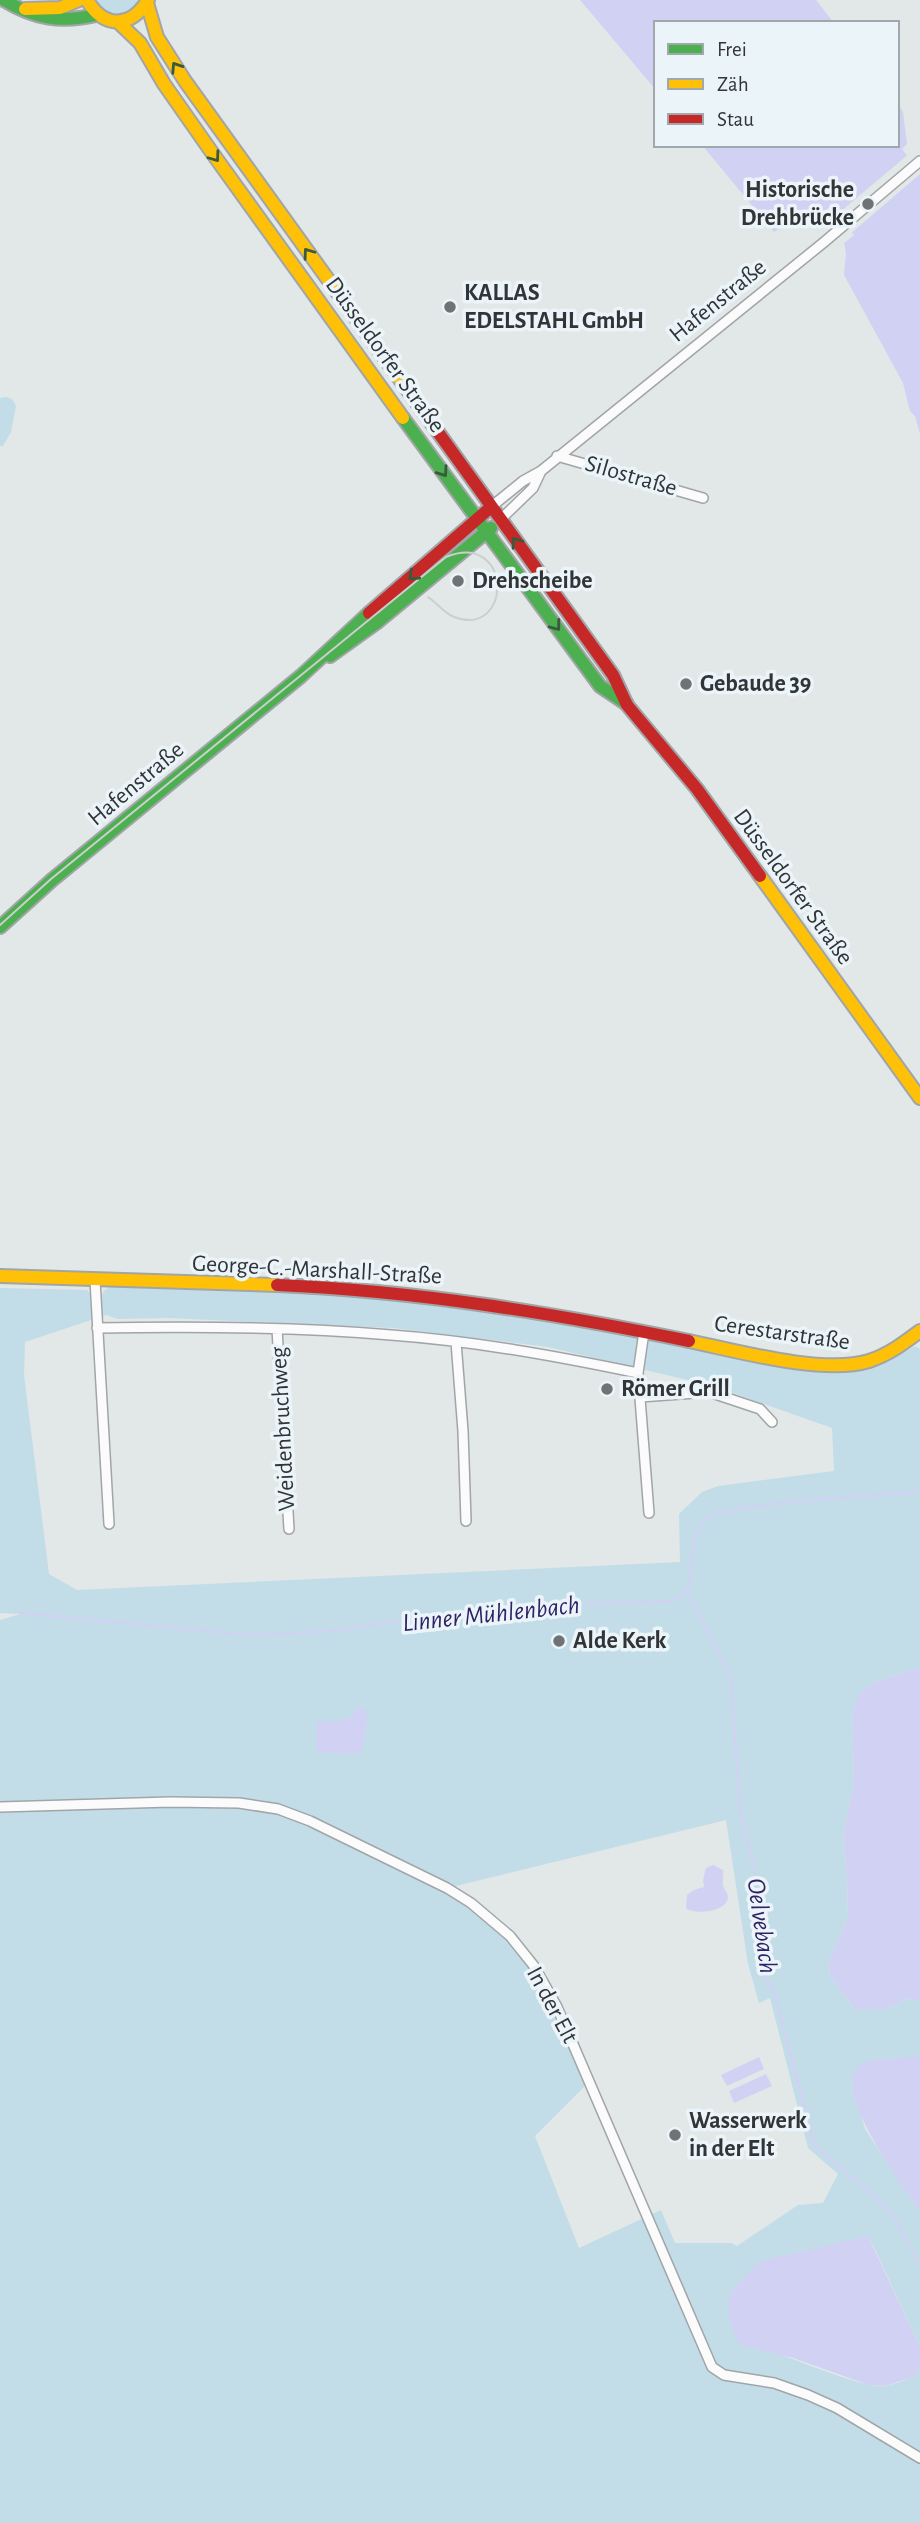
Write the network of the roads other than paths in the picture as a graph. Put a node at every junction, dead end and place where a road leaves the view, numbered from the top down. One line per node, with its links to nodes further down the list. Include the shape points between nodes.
1 (4, 0): 5 (main road)
2 (79, 0): 5 (main road, via 71,6)
3 (87, 0): 6 (main road)
4 (147, 2): 7 (main road, via 135,17); 12 (main road, Düsseldorfer Straße, one-way to 4, via 185,81 157,37)
5 (23, 9): 6 (main road, via 52,20)
6 (96, 15): 7 (main road)
7 (118, 22): 13 (main road, Düsseldorfer Straße, one-way to 13, via 140,43 188,119)
8 (920, 160): 9 (street, Hafenstraße)
9 (558, 456): 10 (street, Hafenstraße); 11 (street, Silostraße)
10 (541, 471): 12 (street, Hafenstraße); 14 (street, Hafenstraße, via 533,488)
11 (703, 498)
12 (491, 507): 13 (main road, Hafenstraße); 14 (main road, Düsseldorfer Straße)
13 (476, 520): 15 (main road, Düsseldorfer Straße); 16 (main road, Hafenstraße, one-way to 16)
14 (500, 520): 15 (main road, Hafenstraße); 17 (main road, Düsseldorfer Straße, one-way to 14, via 613,675)
15 (486, 532): 16 (main road, Hafenstraße, via 376,623); 17 (main road, Düsseldorfer Straße, one-way to 17, via 600,686)
16 (301, 676): 18 (main road, Hafenstraße)
17 (627, 705): 19 (main road, Düsseldorfer Straße, via 697,789)
18 (0, 927)
19 (920, 1098)
20 (0, 1276): 21 (main road, George-C.-Marshall-Straße)
21 (95, 1280): 22 (street); 24 (main road, George-C.-Marshall-Straße, via 403,1294 513,1307)
22 (97, 1328): 23 (street, Weidenbruchweg); 33 (street)
23 (277, 1329): 27 (street, Weidenbruchweg); 34 (street, Weidenbruchweg)
24 (630, 1329): 26 (main road, Cerestarstraße)
25 (920, 1331): 26 (main road, Cerestarstraße, via 871,1362 842,1365 772,1357)
26 (644, 1332): 28 (street)
27 (456, 1342): 28 (street, Weidenbruchweg); 32 (street)
28 (638, 1373): 29 (street)
29 (640, 1396): 30 (street, via 709,1392 760,1409); 31 (street)
30 (772, 1422)
31 (649, 1513)
32 (466, 1521)
33 (108, 1524)
34 (289, 1529)
35 (0, 1807): 36 (street, In der Elt, via 170,1802 278,1809 471,1903 510,1936 557,2007 712,2367 723,2375 774,2383 808,2395)
36 (920, 2458)

